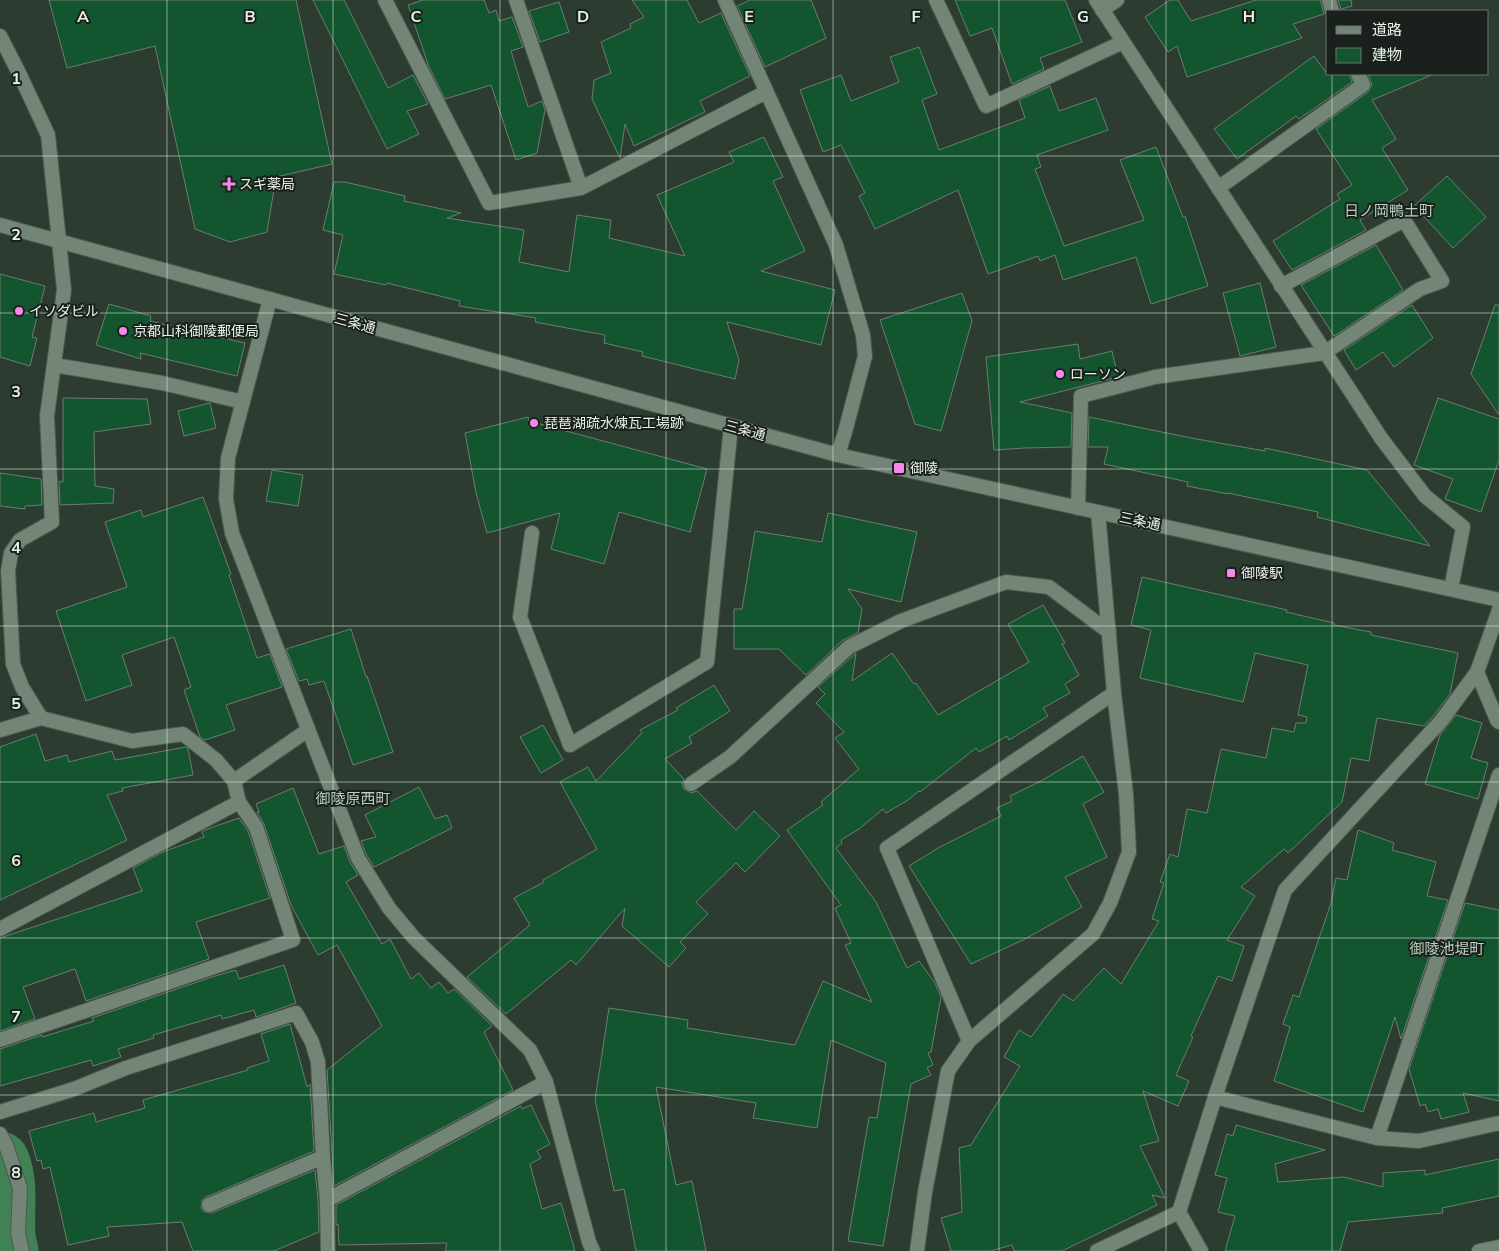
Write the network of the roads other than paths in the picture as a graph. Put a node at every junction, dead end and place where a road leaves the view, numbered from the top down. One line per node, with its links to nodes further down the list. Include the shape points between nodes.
1 (385, 0): 11 (street, via 489,203)
2 (516, 0): 11 (street)
3 (725, 0): 10 (street)
4 (936, 0): 8 (street, via 986,106)
5 (1116, 0): 6 (street)
6 (1099, 5): 8 (street)
7 (0, 36): 14 (street, via 48,134)
8 (1123, 42): 12 (street)
9 (1358, 75): 12 (street, via 1363,85)
10 (766, 92): 11 (street); 21 (street, via 836,245 863,335 865,356)
11 (580, 188)
12 (1218, 188): 15 (street)
13 (0, 225): 14 (street, 三条通)
14 (59, 242): 16 (street, 三条通); 18 (street, via 64,290)
15 (1282, 286): 17 (street); 17 (street, via 1404,220 1442,281 1420,289)
16 (270, 299): 19 (street); 20 (street, 三条通)
17 (1324, 353): 22 (street, via 1156,377 1081,396); 25 (street, via 1425,496 1463,527)
18 (54, 365): 19 (street, via 162,383); 31 (street, via 47,416 52,522 20,540 11,553 8,571 13,664 22,687)
19 (243, 402): 34 (street, via 228,458 226,499 232,533)
20 (731, 426): 21 (street, 三条通); 24 (street, via 707,662 570,745 520,617)
21 (838, 455): 22 (street, 三条通)
22 (1078, 508): 23 (street, 三条通)
23 (1098, 512): 25 (street, 三条通); 28 (street)
24 (532, 533)
25 (1451, 589): 26 (street, 三条通)
26 (1499, 600)
27 (1499, 610): 29 (street)
28 (1109, 632): 30 (street); 37 (street, via 1049,587 1006,582 901,621 849,647 730,757)
29 (1477, 672): 32 (street); 43 (street, via 1441,721 1285,890)
30 (1114, 693): 41 (street, via 1129,852 1110,903 1093,934); 41 (street, via 887,848)
31 (41, 718): 33 (street); 36 (street, via 132,741 183,734 216,760)
32 (1499, 722)
33 (0, 730)
34 (308, 730): 36 (street); 42 (street, via 358,858 389,908 414,938 530,1050)
35 (1499, 775): 47 (street)
36 (234, 781): 38 (street)
37 (691, 784)
38 (238, 802): 39 (street); 40 (street, via 256,827 293,940)
39 (0, 929)
40 (0, 1040)
41 (969, 1041): 56 (street, via 948,1071)
42 (546, 1082): 49 (street); 55 (street)
43 (1215, 1097): 47 (street); 51 (street)
44 (0, 1112): 48 (street, via 296,1013 312,1042 318,1062)
45 (1499, 1122): 47 (street, via 1419,1142)
46 (0, 1134): 53 (street, via 20,1188 18,1233)
47 (1377, 1138)
48 (323, 1157): 49 (street); 50 (street)
49 (328, 1200): 54 (street)
50 (209, 1205)
51 (1179, 1212): 57 (street); 58 (street)
52 (1499, 1247): 59 (street)
53 (22, 1251)
54 (328, 1251)
55 (594, 1251)
56 (917, 1251)
57 (1097, 1251)
58 (1201, 1251)
59 (1479, 1251)

